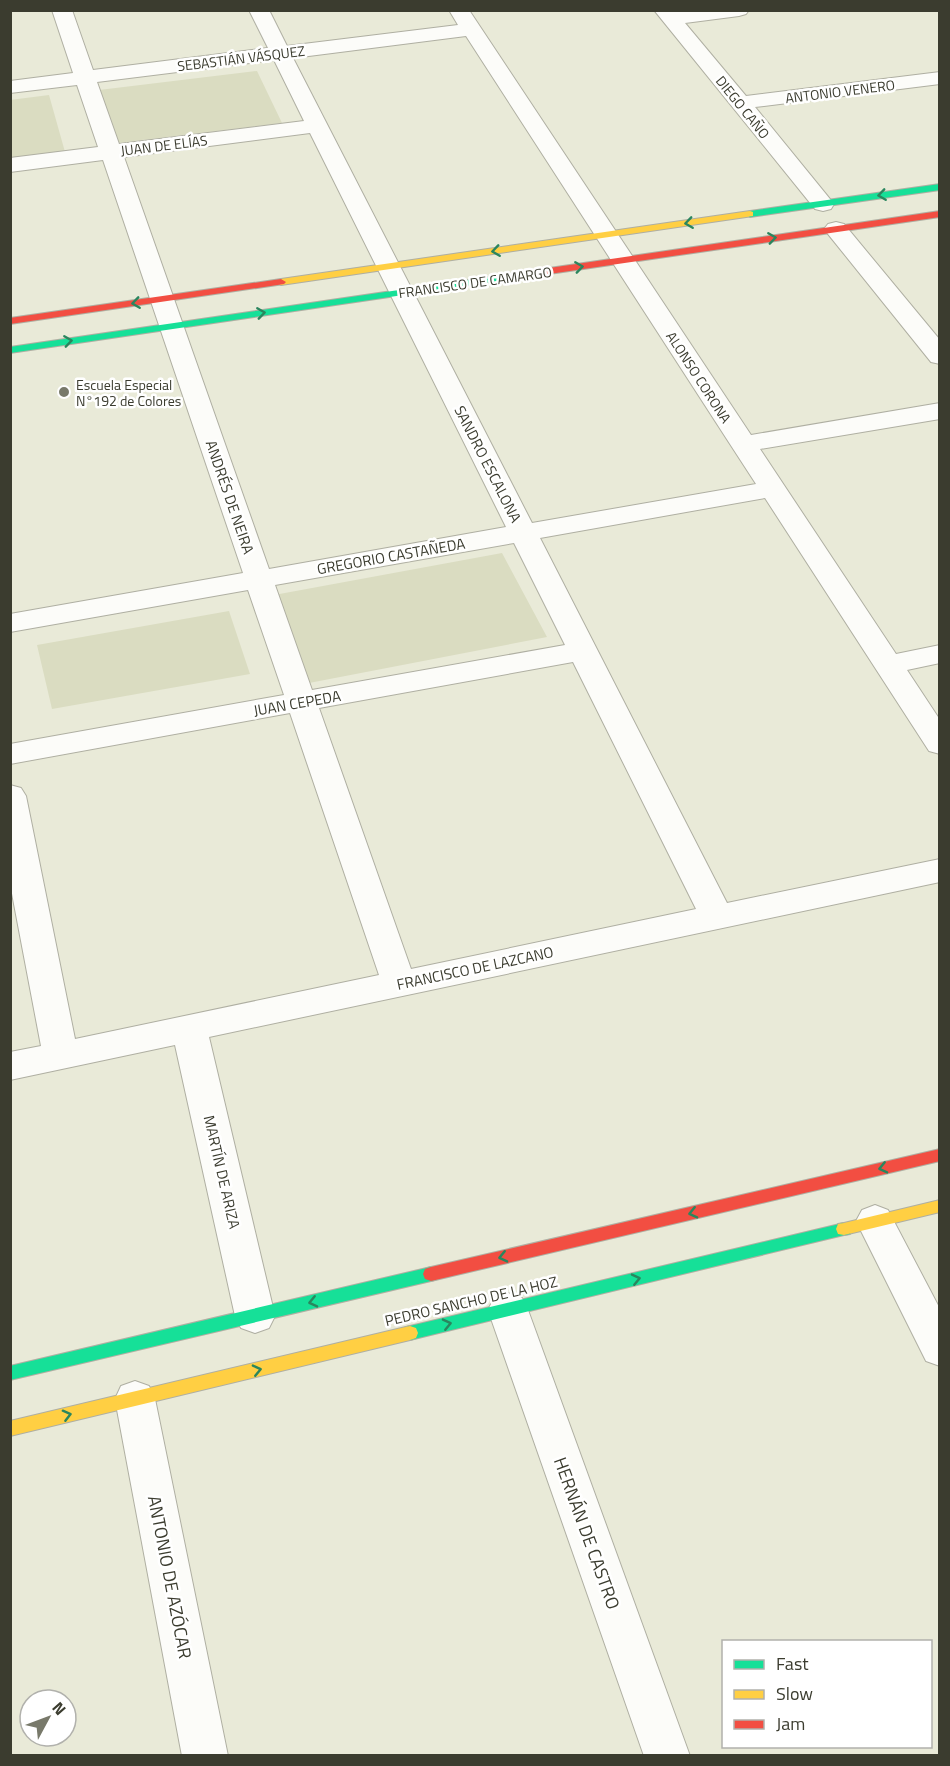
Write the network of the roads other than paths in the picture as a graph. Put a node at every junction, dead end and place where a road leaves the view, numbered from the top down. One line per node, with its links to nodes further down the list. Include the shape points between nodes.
1 (62, 10): 7 (street, ANDRÉS DE NEIRA)
2 (259, 10): 6 (street, SANDRO ESCALONA)
3 (739, 10): 4 (street)
4 (667, 15): 10 (street, DIEGO CAÑO)
5 (465, 20): 6 (street, SEBASTIÁN VÁSQUEZ); 18 (street, ALONSO CORONA)
6 (280, 53): 7 (street, SEBASTIÁN VÁSQUEZ); 11 (street, SANDRO ESCALONA)
7 (86, 78): 9 (street, SEBASTIÁN VÁSQUEZ); 12 (street, ANDRÉS DE NEIRA)
8 (939, 78): 10 (street, ANTONIO VENERO)
9 (10, 87)
10 (740, 104): 15 (street, DIEGO CAÑO)
11 (317, 126): 12 (street, JUAN DE ELÍAS); 20 (street, SANDRO ESCALONA)
12 (111, 152): 13 (street, JUAN DE ELÍAS); 22 (street, ANDRÉS DE NEIRA)
13 (10, 165)
14 (939, 187): 15 (street, FRANCISCO DE CAMARGO, one-way to 15)
15 (823, 204): 18 (street, FRANCISCO DE CAMARGO, one-way to 18)
16 (939, 214): 17 (street, FRANCISCO DE CAMARGO)
17 (836, 229): 19 (street, FRANCISCO DE CAMARGO, one-way to 17); 26 (street)
18 (606, 235): 19 (street, ALONSO CORONA); 20 (street, FRANCISCO DE CAMARGO, one-way to 20)
19 (622, 260): 21 (street, FRANCISCO DE CAMARGO, one-way to 19); 28 (street, ALONSO CORONA)
20 (388, 266): 21 (street, SANDRO ESCALONA); 22 (street, FRANCISCO DE CAMARGO)
21 (401, 292): 24 (street, FRANCISCO DE CAMARGO, one-way to 21); 30 (street, SANDRO ESCALONA)
22 (162, 299): 23 (street, FRANCISCO DE CAMARGO, one-way to 23); 24 (street, ANDRÉS DE NEIRA)
23 (10, 321)
24 (171, 326): 25 (street, FRANCISCO DE CAMARGO, one-way to 24); 31 (street, ANDRÉS DE NEIRA)
25 (10, 350)
26 (938, 353)
27 (939, 411): 28 (street)
28 (742, 444): 29 (street, ALONSO CORONA)
29 (772, 489): 30 (street, GREGORIO CASTAÑEDA); 35 (street, ALONSO CORONA)
30 (522, 532): 31 (street, GREGORIO CASTAÑEDA); 33 (street, SANDRO ESCALONA)
31 (259, 580): 32 (street, GREGORIO CASTAÑEDA); 36 (street, ANDRÉS DE NEIRA)
32 (10, 623)
33 (583, 651): 36 (street, JUAN CEPEDA); 41 (street, SANDRO ESCALONA)
34 (939, 654): 35 (street)
35 (888, 665): 37 (street, ALONSO CORONA)
36 (301, 702): 38 (street, JUAN CEPEDA); 42 (street, ANDRÉS DE NEIRA)
37 (939, 744)
38 (10, 754)
39 (10, 796): 44 (street)
40 (939, 870): 41 (street, FRANCISCO DE LAZCANO)
41 (717, 917): 42 (street, FRANCISCO DE LAZCANO)
42 (399, 984): 43 (street, FRANCISCO DE LAZCANO)
43 (189, 1028): 44 (street, FRANCISCO DE LAZCANO); 50 (street, MARTÍN DE ARIZA)
44 (61, 1056): 45 (street, FRANCISCO DE LAZCANO)
45 (10, 1066)
46 (939, 1155): 50 (street, one-way to 50)
47 (939, 1206): 48 (street, PEDRO SANCHO DE LA HOZ)
48 (875, 1221): 49 (street, PEDRO SANCHO DE LA HOZ, one-way to 48); 51 (street)
49 (508, 1310): 53 (street, PEDRO SANCHO DE LA HOZ, one-way to 49); 56 (street, HERNÁN DE CASTRO)
50 (255, 1316): 52 (street)
51 (939, 1349)
52 (10, 1373)
53 (135, 1399): 54 (street, PEDRO SANCHO DE LA HOZ, one-way to 53); 55 (street, ANTONIO DE AZÓCAR)
54 (10, 1429)
55 (205, 1755)
56 (667, 1755)

